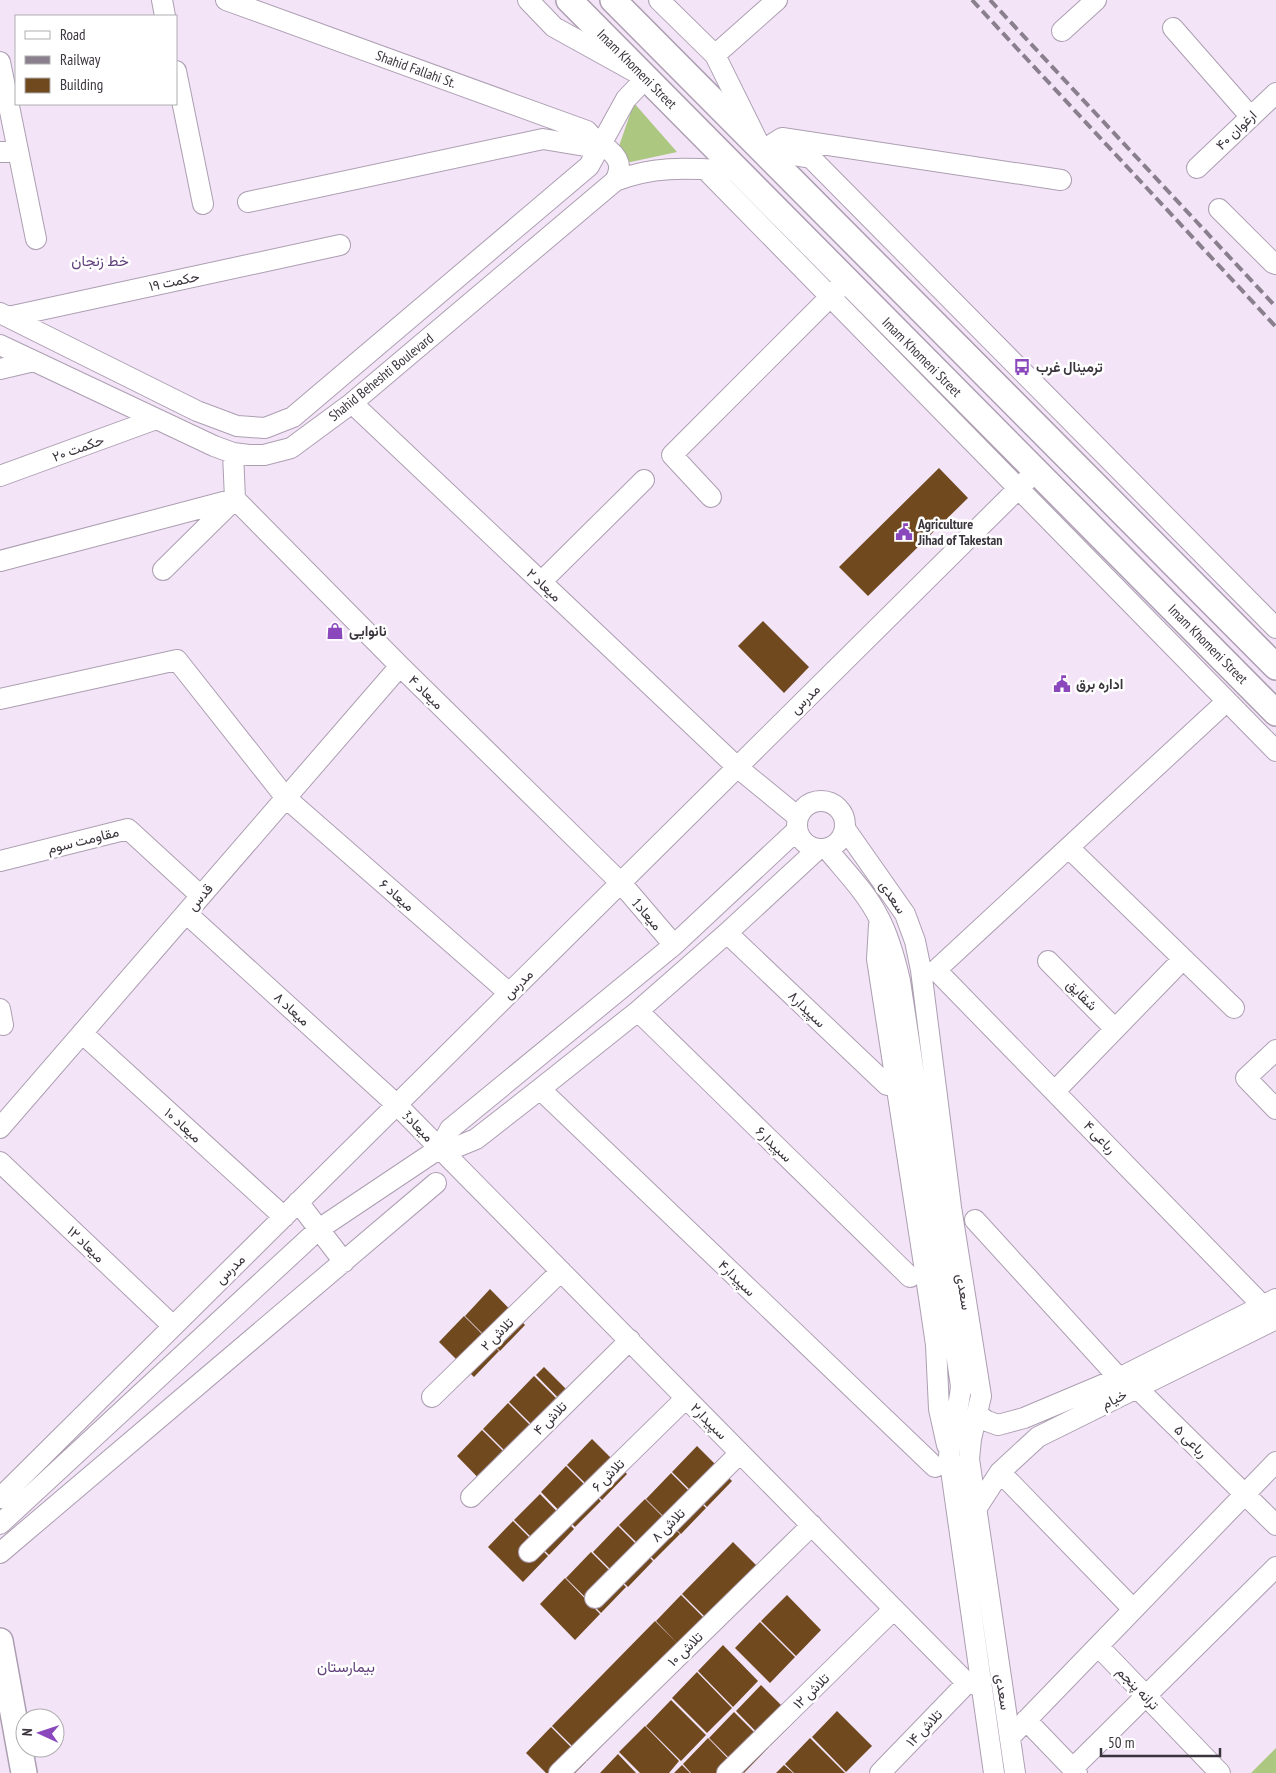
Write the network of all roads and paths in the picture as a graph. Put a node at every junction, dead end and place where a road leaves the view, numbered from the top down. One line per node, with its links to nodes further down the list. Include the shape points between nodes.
1 (162, 0): 9 (street)
2 (228, 0): 19 (street, Shahid Fallahi St., via 586,131)
3 (528, 0): 15 (street, via 554,27)
4 (569, 0): 15 (main road, Imam Khomeni Street)
5 (613, 0): 13 (main road)
6 (659, 0): 12 (street)
7 (777, 0): 12 (street)
8 (1096, 0): 11 (street)
9 (165, 15)
10 (1173, 28): 18 (street)
11 (1062, 31)
12 (715, 55): 20 (street)
13 (669, 56): 15 (main road); 20 (main road)
14 (0, 62): 21 (street)
15 (646, 78): 19 (street, Shahid Beheshti Boulevard, via 626,99); 24 (main road, Imam Khomeni Street)
16 (178, 81): 28 (street)
17 (1276, 93): 18 (street, ارغوان ۴۰)
18 (1250, 116): 22 (street, ارغوان ۴۰)
19 (601, 147): 26 (street, Shahid Fallahi St., via 616,156 620,164); 27 (street, via 543,138); 34 (street, Shahid Beheshti Boulevard, via 589,166 293,417 265,428 238,426 197,411)
20 (763, 150): 24 (main road); 25 (street, via 782,138); 42 (main road); 53 (street, via 811,158)
21 (9, 151): 30 (street)
22 (1197, 168)
23 (706, 170): 24 (street, Shahid Beheshti Boulevard); 26 (street, Shahid Beheshti Boulevard, via 674,168 634,174); 33 (street)
24 (739, 171): 33 (main road, Imam Khomeni Street)
25 (1061, 180)
26 (616, 181): 39 (street, Shahid Beheshti Boulevard)
27 (248, 202)
28 (203, 204)
29 (1219, 208): 32 (street)
30 (36, 239)
31 (340, 245): 34 (street, حکمت ۱۹)
32 (1276, 264)
33 (839, 289): 38 (main road, Imam Khomeni Street); 40 (street); 48 (street, via 672,455)
34 (4, 315)
35 (0, 345): 36 (street, Shahid Beheshti Boulevard)
36 (34, 360): 37 (street); 41 (street, Shahid Beheshti Boulevard)
37 (0, 368)
38 (966, 400): 40 (street); 44 (main road, Imam Khomeni Street)
39 (352, 403): 43 (street, Shahid Beheshti Boulevard, via 291,448 264,455 248,456); 52 (street, میعاد ۲)
40 (948, 417): 47 (street)
41 (156, 419): 43 (street, Shahid Beheshti Boulevard); 45 (street, حکمت ۲۰)
42 (1058, 448): 44 (main road); 55 (main road)
43 (233, 452): 49 (street)
44 (1036, 471): 47 (street, مدرس); 58 (main road, Imam Khomeni Street)
45 (0, 476)
46 (644, 480): 52 (street)
47 (1018, 488): 57 (street); 60 (street, مدرس)
48 (711, 497)
49 (235, 498): 50 (street); 51 (street); 54 (street, میعاد ۴)
50 (0, 560)
51 (162, 570)
52 (541, 582): 60 (street, میعاد ۲)
53 (1276, 628)
54 (400, 666): 61 (street, قدس); 67 (street, میعاد ۴)
55 (1276, 667)
56 (0, 699): 61 (street, میعاد ۶, via 177,660)
57 (1227, 701): 59 (street); 64 (street)
58 (1276, 713)
59 (1276, 751)
60 (737, 767): 62 (street); 67 (street, مدرس)
61 (286, 798): 68 (street, قدس); 74 (street, میعاد ۶)
62 (797, 824): 63 (street, via 806,805 820,800 835,803 845,815); 65 (street, via 803,842); 71 (street)
63 (846, 830): 65 (street, via 839,843); 104 (street, سعدی, via 905,914 921,970 951,1207 981,1396)
64 (1069, 848): 72 (street); 82 (street, رباعی ۴, via 936,970)
65 (823, 849): 70 (street); 112 (street, سعدی, via 863,892 879,918 900,981 961,1386 959,1406)
66 (0, 860): 68 (street, مقاومت سوم, via 128,828)
67 (620, 882): 71 (street, میعاد1); 74 (street, مدرس)
68 (201, 896): 69 (street, قدس)
69 (186, 913): 78 (street, قدس); 83 (street, میعاد ۸)
70 (726, 933): 76 (street); 80 (street, سپیدار۸)
71 (674, 945): 86 (street, via 450,1129)
72 (1183, 959): 75 (street); 77 (street)
73 (1048, 961): 77 (street, شقایق)
74 (509, 993): 83 (street, مدرس)
75 (1234, 1008)
76 (638, 1011): 81 (street); 95 (street, سپیدار۶)
77 (1115, 1028): 82 (street)
78 (82, 1033): 85 (street, قدس); 90 (street, میعاد ۱۰)
79 (1276, 1050): 84 (street, via 1246,1078)
80 (887, 1085)
81 (540, 1089): 86 (street, via 476,1139 459,1146); 112 (street, سپیدار۴)
82 (1054, 1090): 96 (street, رباعی ۴)
83 (397, 1104): 86 (street, میعاد3); 89 (street, مدرس)
84 (1276, 1110)
85 (0, 1128)
86 (440, 1148): 92 (street); 94 (street, سپیدار۲)
87 (0, 1162): 97 (street, میعاد ۱۲)
88 (436, 1183): 93 (street)
89 (298, 1202): 90 (street, مدرس); 92 (street)
90 (284, 1216): 97 (street, مدرس)
91 (975, 1220): 99 (street)
92 (319, 1229): 93 (street); 107 (street)
93 (344, 1262): 111 (street)
94 (561, 1271): 98 (street, سپیدار۲); 101 (street, تلاش ۲)
95 (910, 1277)
96 (1272, 1308): 99 (street, خیام); 100 (street, خیام)
97 (173, 1326): 105 (street, مدرس)
98 (630, 1340): 102 (street, سپیدار۲); 116 (street, تلاش ۴)
99 (1119, 1378): 103 (street, خیام)
100 (1137, 1388): 108 (street, خیام); 115 (street, رباعی ۵)
101 (432, 1397)
102 (686, 1398): 110 (street, سپیدار۲); 122 (street, تلاش ۶)
103 (1033, 1414): 106 (street, خیام); 108 (street, via 1032,1423)
104 (978, 1416): 106 (street, خیام, via 998,1425); 118 (street, سعدی, via 969,1459)
105 (81, 1417): 107 (street); 117 (street, مدرس)
106 (1008, 1423): 109 (street, via 1018,1436)
107 (98, 1434): 111 (street); 119 (street)
108 (1042, 1436): 109 (street, خیام)
109 (1021, 1451): 114 (street, خیام)
110 (740, 1453): 120 (street, سپیدار۲); 125 (street, تلاش ۸)
111 (117, 1454): 123 (street)
112 (942, 1462): 130 (street, سعدی)
113 (1276, 1462): 115 (street)
114 (1000, 1472): 118 (street, خیام); 127 (street)
115 (1245, 1494): 121 (street, رباعی ۵); 127 (street)
116 (471, 1496)
117 (0, 1498)
118 (976, 1508): 133 (street, سعدی)
119 (0, 1524)
120 (812, 1525): 126 (street, سپیدار۲); 136 (street, تلاش ۱۰)
121 (1276, 1525)
122 (529, 1552)
123 (0, 1553)
124 (1276, 1567): 131 (street)
125 (595, 1598)
126 (894, 1609): 130 (street, سپیدار۲); 137 (street, تلاش ۱۲)
127 (1133, 1610): 129 (street)
128 (0, 1641): 135 (main road)
129 (1098, 1646): 131 (street, ترانه پنجم); 132 (street)
130 (974, 1684): 138 (street, تلاش ۱۴); 139 (street, سعدی)
131 (1146, 1696): 134 (street); 141 (street, ترانه پنجم)
132 (1026, 1720): 133 (street); 134 (street)
133 (1010, 1737): 140 (street, سعدی)
134 (1075, 1771)
135 (24, 1773)
136 (559, 1773)
137 (727, 1773)
138 (880, 1773)
139 (994, 1773)
140 (1015, 1773)
141 (1220, 1773)

